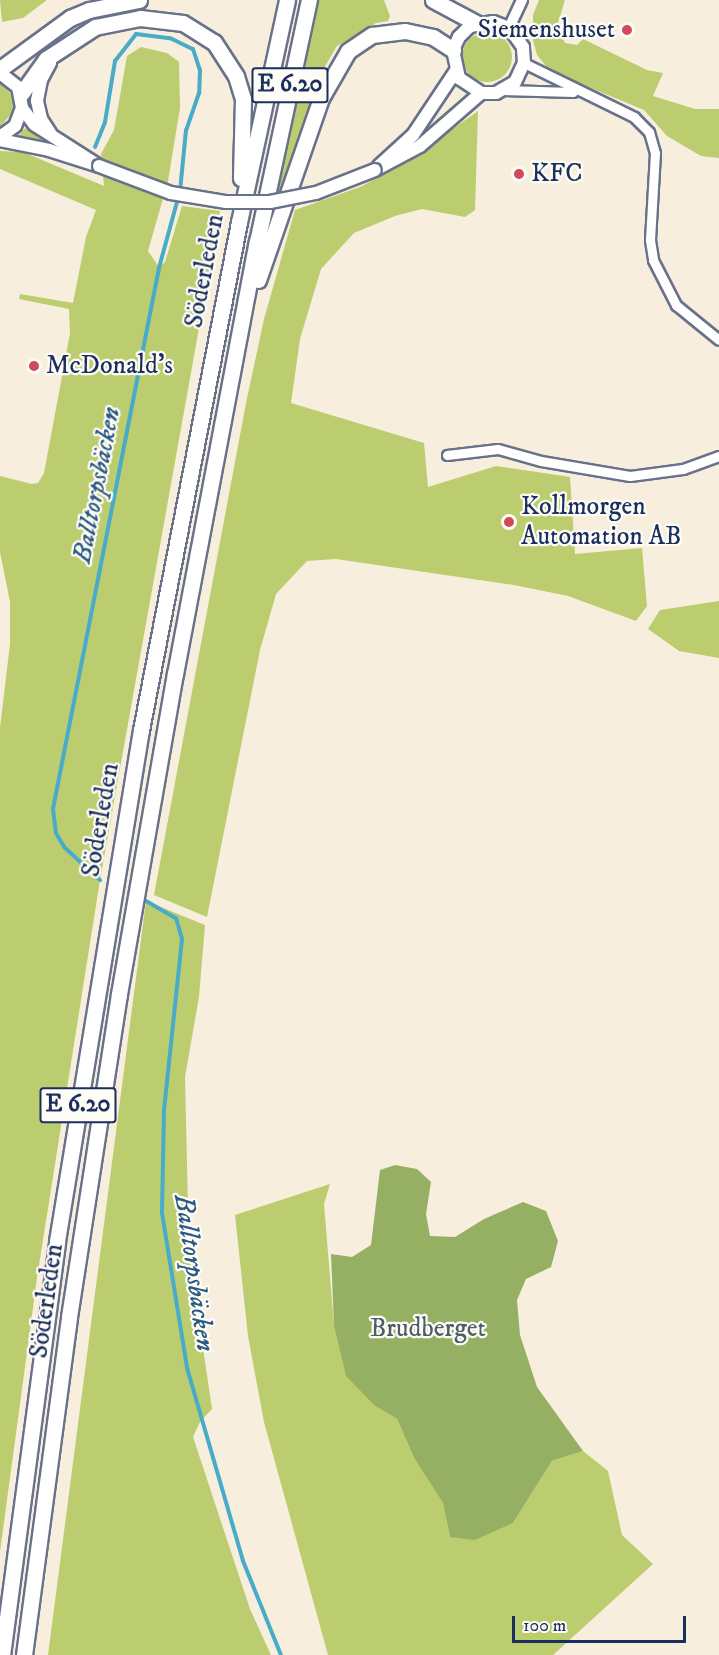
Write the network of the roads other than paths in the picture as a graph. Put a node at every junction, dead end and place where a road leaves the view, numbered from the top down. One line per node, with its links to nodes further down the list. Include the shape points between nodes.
1 (139, 0): 11 (highway, via 70,18)
2 (287, 0): 22 (highway, Söderleden / E 6.20)
3 (309, 0): 23 (highway, Söderleden / E 6.20)
4 (433, 0): 6 (highway)
5 (522, 0): 7 (street)
6 (476, 23): 7 (main road, via 493,22); 8 (main road, via 464,31)
7 (509, 28): 10 (main road, via 523,47)
8 (453, 50): 12 (main road); 23 (highway, via 419,32 397,31 372,35 348,51 317,107)
9 (56, 54): 17 (highway, via 40,64); 19 (main road, via 41,80 37,101 41,119); 22 (highway, via 95,27 131,19 183,23 214,42 236,76 243,99)
10 (524, 63): 14 (main road, via 519,76); 16 (street)
11 (0, 69)
12 (455, 72): 15 (main road, via 469,88); 21 (main road, via 413,135)
13 (0, 73): 17 (main road, via 13,81)
14 (503, 90): 15 (main road); 16 (street)
15 (481, 93): 21 (main road, via 420,146)
16 (581, 93): 24 (street, via 634,117 649,132 655,153 650,240 653,260 676,305)
17 (21, 101): 18 (main road, via 15,126); 19 (main road, via 35,125)
18 (0, 139): 20 (main road)
19 (55, 139): 20 (main road)
20 (99, 166): 21 (main road, bridge, via 171,193 226,202 270,202 316,193)
21 (375, 170)
22 (239, 222): 27 (highway, Söderleden / E 6.20, via 172,557 90,1028 57,1241)
23 (241, 329): 28 (highway, Söderleden / E 6.20, via 119,994 69,1317)
24 (719, 340)
25 (447, 455): 26 (street, via 498,448 541,461 630,476 683,470)
26 (719, 456)
27 (2, 1655)
28 (24, 1655)

